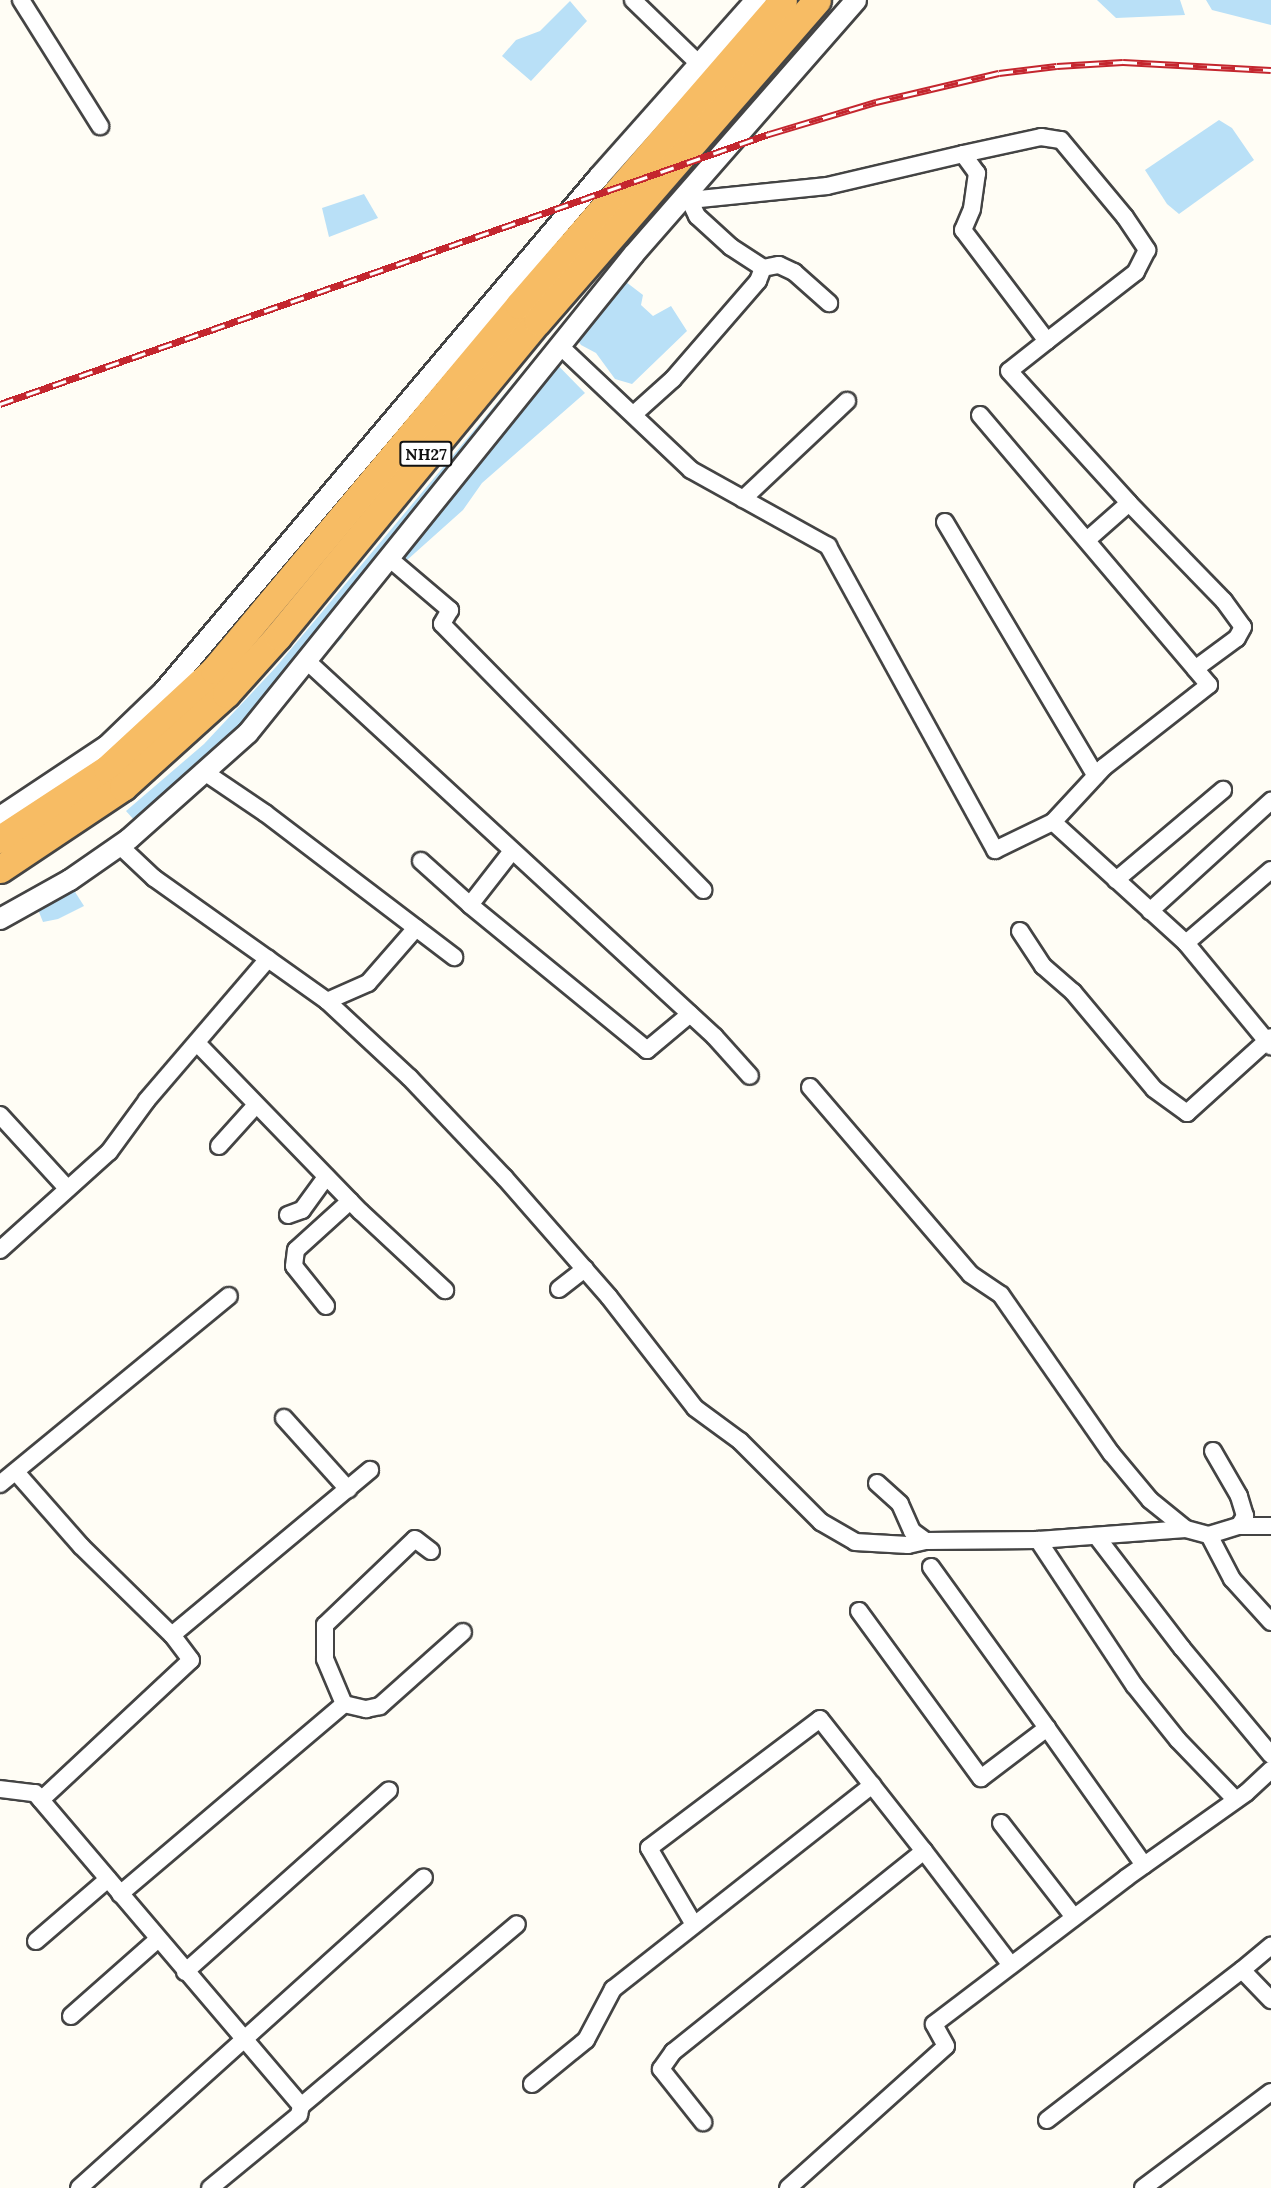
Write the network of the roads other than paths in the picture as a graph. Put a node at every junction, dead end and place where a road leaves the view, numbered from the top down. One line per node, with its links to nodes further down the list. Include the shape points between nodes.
1 (21, 0): 8 (street)
2 (633, 0): 7 (street)
3 (756, 0): 7 (street)
4 (783, 0): 31 (highway, NH27, via 519,305 214,670 107,769)
5 (817, 0): 35 (highway, NH27, via 538,321 279,636 225,694 123,787)
6 (856, 0): 10 (street)
7 (699, 64): 29 (street, via 164,691 107,746)
8 (100, 126)
9 (963, 153): 10 (street, via 827,186); 13 (street, via 977,173 972,209 963,230); 13 (street, via 1041,138 1061,140 1147,250 1136,272)
10 (685, 201): 11 (street, via 705,223); 14 (street)
11 (763, 268): 12 (street, via 779,265 794,272); 16 (street, via 758,281 673,379)
12 (829, 303)
13 (1047, 341): 19 (street, via 1009,371)
14 (560, 346): 16 (street); 22 (street)
15 (847, 401): 18 (street)
16 (634, 414): 18 (street, via 691,470)
17 (980, 415): 21 (street)
18 (743, 499): 30 (street, via 828,546 995,850)
19 (1129, 502): 21 (street); 24 (street, via 1224,601 1243,627 1237,638)
20 (945, 522): 26 (street)
21 (1087, 540): 24 (street)
22 (390, 558): 23 (street); 38 (street, via 450,610 442,624)
23 (308, 662): 25 (street, via 248,733); 33 (street)
24 (1195, 669): 26 (street, via 1209,685)
25 (206, 773): 32 (street); 42 (street)
26 (1096, 776): 30 (street)
27 (1223, 790): 37 (street)
28 (1271, 801): 40 (street)
29 (0, 817)
30 (1053, 822): 37 (street)
31 (0, 839)
32 (120, 846): 41 (street, via 70,880); 46 (street, via 154,878)
33 (512, 851): 39 (street); 48 (street)
34 (421, 861): 39 (street)
35 (0, 869)
36 (1271, 870): 44 (street)
37 (1116, 880): 40 (street)
38 (703, 890)
39 (470, 905): 48 (street, via 647,1050)
40 (1156, 906): 44 (street)
41 (0, 919)
42 (416, 928): 45 (street); 47 (street, via 368,983)
43 (1020, 931): 49 (street, via 1043,966 1073,992 1154,1089 1187,1113)
44 (1192, 938): 49 (street)
45 (454, 957)
46 (268, 959): 47 (street); 50 (street)
47 (327, 1001): 61 (street, via 410,1078)
48 (690, 1014): 51 (street)
49 (1270, 1041)
50 (197, 1043): 53 (street); 57 (street, via 109,1152)
51 (750, 1076)
52 (810, 1087): 75 (street, via 970,1274 1001,1295 1111,1453 1150,1500)
53 (256, 1105): 55 (street); 56 (street)
54 (0, 1115): 57 (street)
55 (219, 1146)
56 (326, 1177): 58 (street); 59 (street, via 302,1210)
57 (66, 1186): 60 (street)
58 (350, 1200): 63 (street); 65 (street, via 296,1250 294,1266)
59 (288, 1215)
60 (0, 1250)
61 (585, 1269): 62 (street); 79 (street, via 695,1408 740,1441 821,1522 855,1542 908,1545)
62 (559, 1289)
63 (445, 1290)
64 (228, 1296): 69 (street)
65 (326, 1306)
66 (284, 1418): 72 (street)
67 (1213, 1451): 73 (street, via 1239,1496 1245,1516)
68 (370, 1470): 72 (street)
69 (16, 1472): 71 (street); 85 (street, via 81,1546)
70 (877, 1483): 79 (street, via 900,1504 912,1531)
71 (0, 1484)
72 (348, 1489): 85 (street)
73 (1239, 1526): 74 (street); 76 (street)
74 (1271, 1526)
75 (1186, 1529): 76 (street); 77 (street)
76 (1209, 1535): 83 (street, via 1232,1579)
77 (1097, 1538): 78 (street); 88 (street)
78 (1038, 1540): 79 (street); 94 (street, via 1134,1685 1178,1740)
79 (926, 1541)
80 (431, 1551): 86 (street, via 415,1539 325,1625 325,1659)
81 (931, 1567): 87 (street)
82 (860, 1611): 87 (street, via 981,1778)
83 (1271, 1622)
84 (463, 1632): 86 (street, via 380,1706 366,1709)
85 (172, 1635): 93 (street, via 191,1660)
86 (344, 1704): 100 (street)
87 (1047, 1728): 97 (street)
88 (1271, 1755)
89 (1271, 1770): 94 (street)
90 (872, 1785): 96 (street); 102 (street); 102 (street, via 820,1719 723,1790 649,1848)
91 (0, 1789): 93 (street, via 36,1793)
92 (389, 1790): 109 (street)
93 (41, 1800): 99 (street)
94 (1236, 1800): 97 (street)
95 (1001, 1823): 101 (street)
96 (924, 1851): 107 (street); 117 (street, via 673,2052 661,2068)
97 (1144, 1865): 101 (street)
98 (424, 1877): 112 (street)
99 (108, 1879): 100 (street); 105 (street)
100 (120, 1894): 104 (street)
101 (1074, 1917): 107 (street)
102 (693, 1923): 113 (street, via 613,1989 586,2040)
103 (517, 1924): 115 (street)
104 (158, 1940): 109 (street); 111 (street)
105 (36, 1941)
106 (1271, 1946): 108 (street)
107 (1010, 1964): 120 (street, via 934,2024 946,2046)
108 (1242, 1970): 110 (street); 116 (street)
109 (185, 1972): 112 (street)
110 (1271, 2000)
111 (71, 2016)
112 (244, 2038): 115 (street); 118 (street)
113 (532, 2084)
114 (1271, 2092): 121 (street)
115 (301, 2106): 119 (street, via 298,2115)
116 (1047, 2120)
117 (703, 2122)
118 (79, 2188)
119 (210, 2188)
120 (788, 2188)
121 (1143, 2188)

